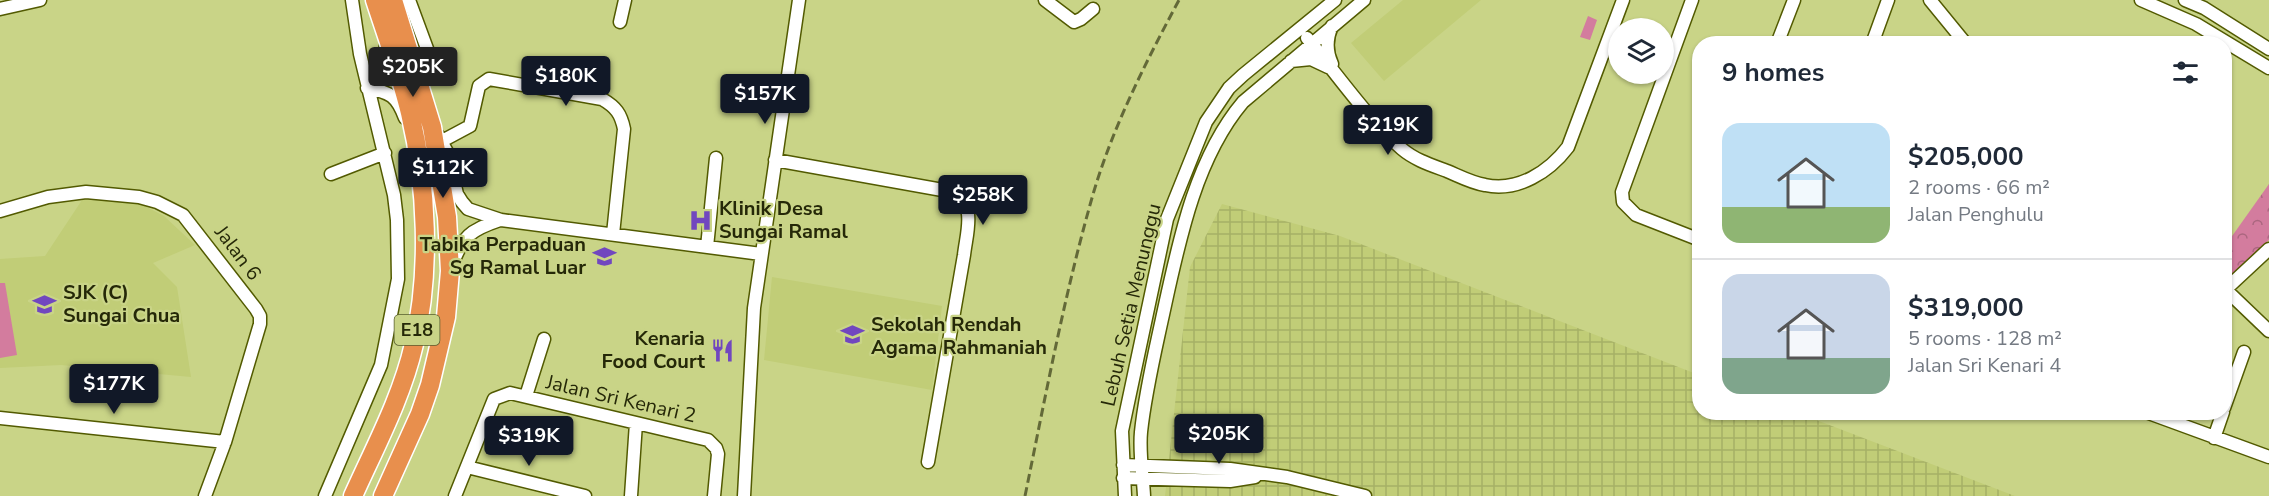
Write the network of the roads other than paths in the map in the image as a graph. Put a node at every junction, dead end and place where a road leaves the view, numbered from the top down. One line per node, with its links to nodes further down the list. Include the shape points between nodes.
1 (40, 0): 19 (street)
2 (352, 0): 37 (street)
3 (375, 0): 29 (highway, E18)
4 (393, 0): 38 (highway, E18)
5 (409, 0): 33 (street)
6 (625, 0): 21 (street)
7 (799, 0): 42 (street)
8 (1045, 0): 20 (street, via 1074,22)
9 (1335, 0): 24 (street, Lebuh Setia Menunggu)
10 (1364, 0): 23 (street)
11 (1623, 0): 36 (street, via 1568,147 1545,171 1513,184 1483,185 1413,157 1382,128)
12 (1692, 0): 47 (street, via 1622,192 1623,202 1636,215)
13 (1794, 0): 25 (street)
14 (1888, 0): 26 (street)
15 (1930, 0): 27 (street)
16 (2141, 0): 22 (street)
17 (2185, 0): 18 (street)
18 (2206, 4): 22 (street); 32 (street)
19 (0, 9)
20 (1093, 9)
21 (620, 22)
22 (2196, 24): 28 (street)
23 (1333, 25): 30 (street, Lebuh Setia Menunggu); 36 (street, via 1327,38)
24 (1300, 29): 30 (street); 68 (street, Lebuh Setia Menunggu, via 1229,88 1197,143 1167,219 1122,431)
25 (1780, 36)
26 (1875, 36)
27 (1959, 36)
28 (2216, 36)
29 (388, 39): 37 (street, via 380,74); 40 (highway, E18)
30 (1311, 43): 34 (street, Lebuh Setia Menunggu); 36 (street)
31 (2232, 46): 35 (street)
32 (2269, 49)
33 (429, 54)
34 (1289, 62): 36 (street, via 1311,59); 69 (street, Lebuh Setia Menunggu, via 1229,118 1217,137 1182,227 1146,397 1141,434)
35 (2269, 68)
36 (1334, 71)
37 (367, 88): 39 (street); 40 (street, via 385,91 400,106)
38 (437, 134): 45 (street, via 462,202 473,212); 46 (street, via 471,126 479,86 489,79 602,99 614,105 624,129); 51 (highway, E18)
39 (385, 153): 43 (street); 74 (street, via 394,195 398,279 381,365)
40 (418, 153): 75 (highway, E18, via 424,286 414,345 396,400)
41 (716, 158): 48 (street)
42 (775, 160): 50 (street); 66 (street, via 948,191 961,195 968,207 964,255)
43 (331, 174)
44 (0, 211): 64 (street, Jalan 6, via 48,197 86,192 139,197 183,215 261,320)
45 (501, 220): 46 (street); 51 (street, via 467,235)
46 (613, 234): 48 (street)
47 (1692, 236)
48 (706, 247): 50 (street)
49 (2269, 249): 52 (street)
50 (761, 254): 81 (street, via 754,308)
51 (450, 271): 76 (highway, E18, via 446,317 430,385)
52 (2232, 282)
53 (2232, 295): 54 (street)
54 (2269, 331)
55 (544, 339): 58 (street)
56 (2244, 351): 57 (street)
57 (2232, 385)
58 (526, 396): 62 (street, Jalan Sri Kenari 2); 67 (street, Jalan Sri Kenari 2, via 510,393 494,399)
59 (0, 418): 64 (street)
60 (2167, 420): 63 (street)
61 (2220, 420): 63 (street)
62 (636, 423): 79 (street); 80 (street, Jalan Sri Kenari 2, via 708,440 718,454)
63 (2214, 438): 65 (street)
64 (225, 442): 73 (street, Jalan 6)
65 (2269, 457)
66 (928, 462)
67 (467, 467): 72 (street); 77 (street)
68 (1123, 471): 69 (street); 82 (street, Lebuh Setia Menunggu)
69 (1143, 472): 70 (street, via 1230,469); 71 (street); 83 (street, Lebuh Setia Menunggu)
70 (1268, 475): 71 (street, via 1230,481); 85 (street)
71 (1172, 479): 84 (street, via 1159,484)
72 (561, 493): 78 (street)
73 (205, 496)
74 (325, 496)
75 (353, 496)
76 (383, 496)
77 (455, 496)
78 (585, 496)
79 (631, 496)
80 (714, 496)
81 (744, 496)
82 (1125, 496)
83 (1144, 496)
84 (1149, 496)
85 (1365, 496)

